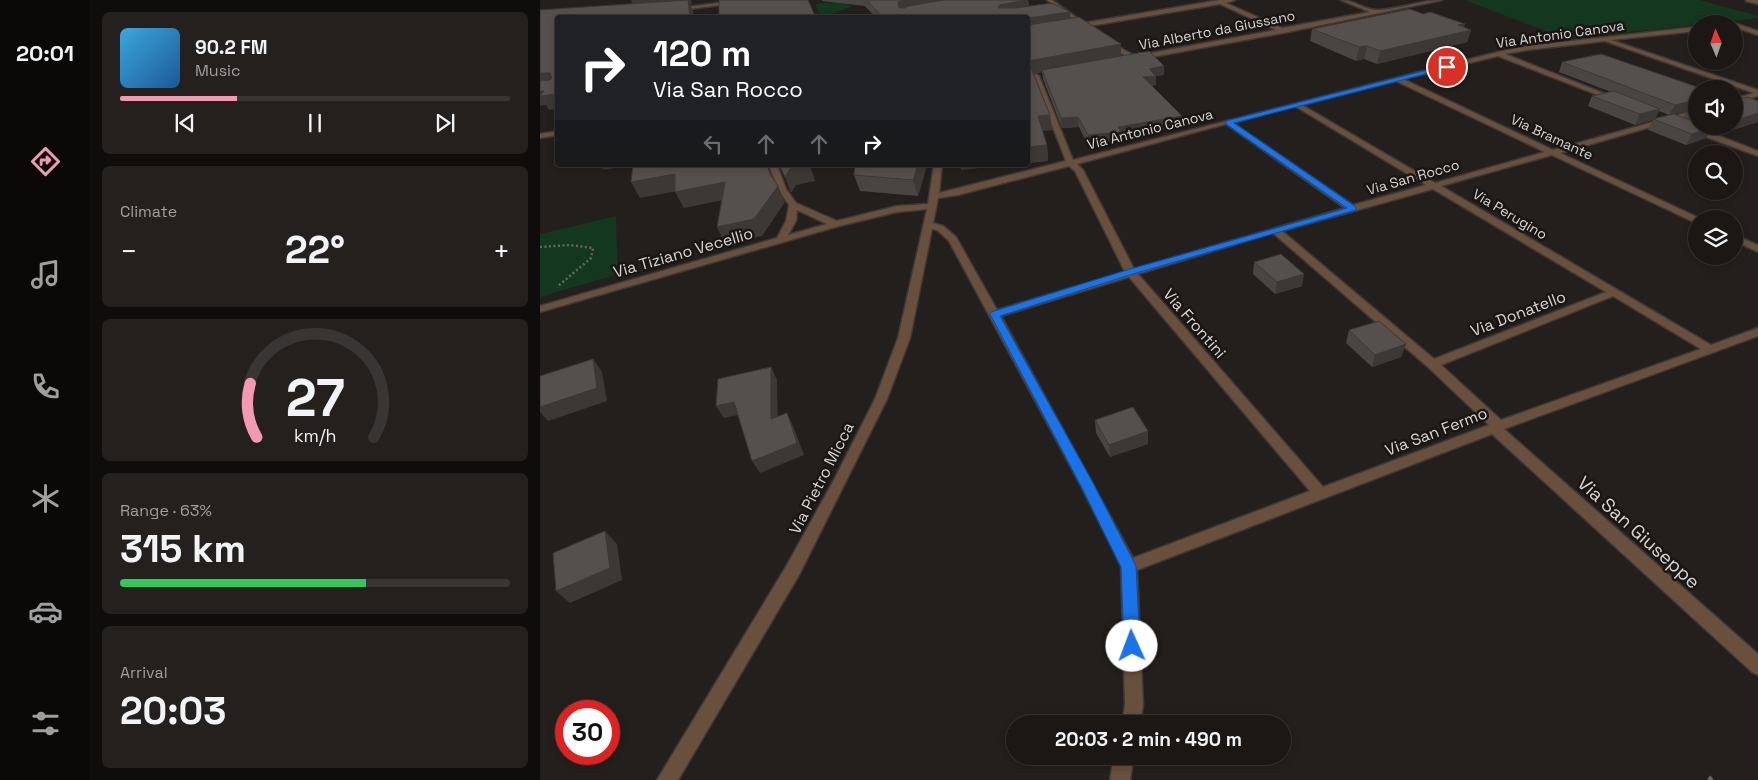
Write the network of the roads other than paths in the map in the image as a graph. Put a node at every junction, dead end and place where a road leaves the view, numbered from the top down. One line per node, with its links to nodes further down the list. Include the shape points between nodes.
1 (754, 0): 9 (street)
2 (1049, 0): 10 (street)
3 (1232, 0): 7 (street)
4 (1343, 0): 12 (street)
5 (1440, 0): 12 (street, Via Alberto da Giussano)
6 (1748, 0): 8 (street)
7 (1217, 1): 15 (street); 20 (street)
8 (1758, 2)
9 (670, 9)
10 (1062, 9): 11 (street); 15 (street)
11 (1052, 10)
12 (1377, 12): 20 (street, Via Alberto da Giussano)
13 (1750, 23): 14 (street)
14 (1743, 24)
15 (1081, 25): 17 (street); 18 (street)
16 (1743, 28): 21 (street)
17 (1063, 29)
18 (1087, 30)
19 (1688, 30): 23 (street, Via Antonio Canova)
20 (1283, 31): 25 (street, Via Alberto da Giussano)
21 (1758, 33)
22 (1103, 39): 25 (street)
23 (1603, 40): 24 (street, Via Antonio Canova); 29 (street)
24 (1498, 54): 28 (street, Via Antonio Canova); 31 (street)
25 (1133, 58): 26 (street, Via Alberto da Giussano)
26 (1126, 60)
27 (1035, 76): 40 (street, Via Frontini)
28 (1397, 79): 32 (street, Via Antonio Canova); 38 (street, Via Bramante)
29 (1758, 93): 30 (street)
30 (1743, 98)
31 (1623, 103)
32 (1296, 104): 34 (street, Via Antonio Canova); 43 (street, Via Perugino)
33 (1688, 114): 38 (street, Via San Rocco)
34 (1229, 123): 40 (street, Via Antonio Canova); 46 (street)
35 (1686, 127): 39 (street)
36 (555, 133): 37 (street)
37 (540, 136)
38 (1550, 152): 43 (street, Via San Rocco); 47 (street, Via Bramante)
39 (1758, 154)
40 (1070, 162): 44 (street, Via Antonio Canova); 54 (street, Via Frontini, via 1079,170)
41 (774, 167): 45 (street, via 782,189)
42 (938, 167): 44 (street, Via Pietro Micca)
43 (1434, 185): 46 (street, Via San Rocco); 55 (street, Via Perugino)
44 (932, 201): 48 (street, Via Antonio Canova); 49 (street, Via Pietro Micca)
45 (793, 205): 48 (street); 51 (street)
46 (1353, 209): 50 (street, Via San Rocco)
47 (1688, 216)
48 (836, 224): 51 (street, Via Tiziano Vecellio)
49 (928, 225): 57 (street, via 940,228 953,239); 67 (street, Via Pietro Micca, via 904,338 881,398 793,570)
50 (1275, 230): 54 (street, Via San Rocco); 60 (street, Via San Giuseppe)
51 (781, 239): 56 (street, Via Tiziano Vecellio)
52 (1743, 242): 53 (street)
53 (1758, 249)
54 (1130, 272): 57 (street, Via San Rocco); 62 (street, Via Frontini)
55 (1615, 292): 59 (street, Via Perugino); 60 (street, Via Donatello)
56 (540, 309)
57 (995, 314): 63 (street)
58 (1758, 332): 59 (street, Via San Fermo)
59 (1710, 349): 61 (street, Via San Fermo)
60 (1432, 364): 61 (street, Via San Giuseppe)
61 (1496, 427): 62 (street, Via San Fermo); 64 (street, Via San Giuseppe)
62 (1320, 492): 63 (street, Via San Fermo)
63 (1129, 566): 65 (street)
64 (1758, 666)
65 (1132, 715)
66 (1122, 765): 68 (street)
67 (666, 780)
68 (1120, 780)

